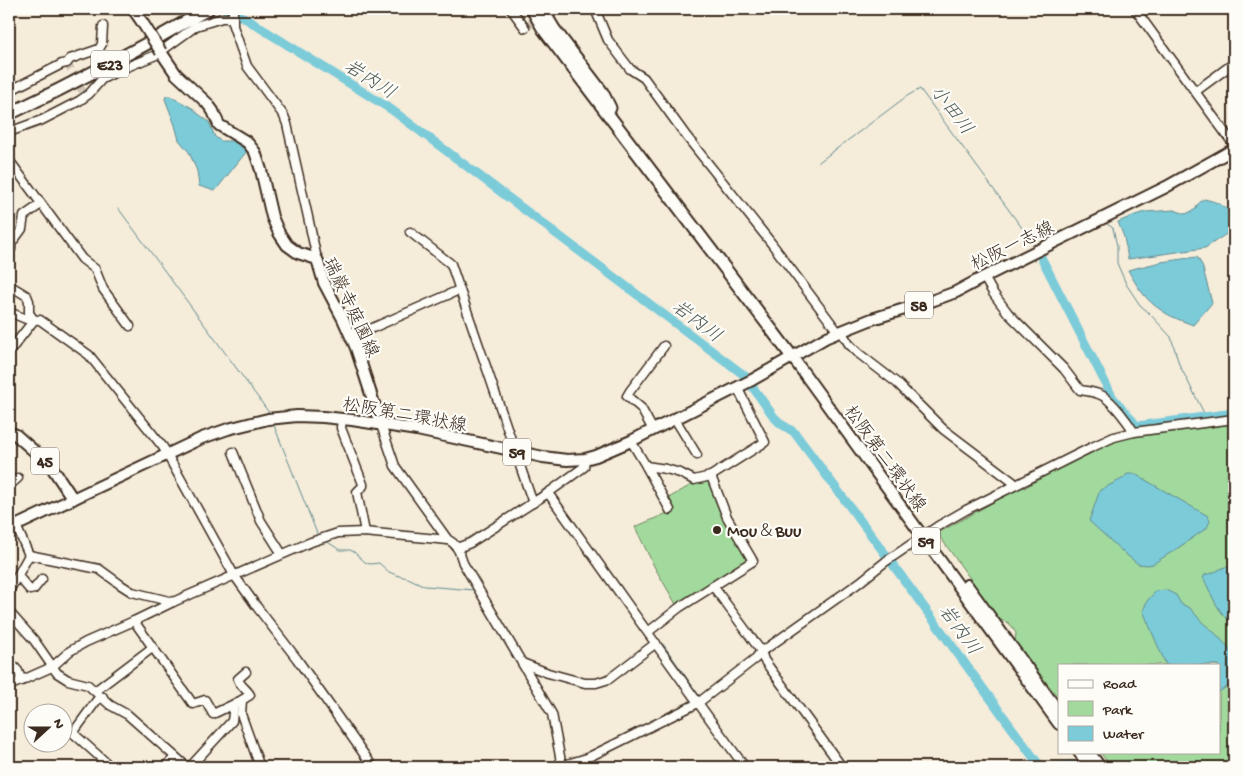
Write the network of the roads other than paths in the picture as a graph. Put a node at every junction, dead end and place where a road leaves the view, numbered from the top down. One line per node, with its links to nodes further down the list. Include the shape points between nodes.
1 (133, 9): 15 (main road, 瑞巌寺庭園線, bridge)
2 (193, 9): 19 (highway, E23, via 93,65)
3 (208, 9): 20 (highway, E23, via 104,67)
4 (233, 9): 11 (street)
5 (511, 9): 13 (street)
6 (524, 9): 14 (highway)
7 (532, 9): 14 (highway)
8 (542, 9): 39 (highway, via 602,92 608,106)
9 (595, 9): 35 (street, via 608,40 630,69 644,78)
10 (1135, 9): 18 (street)
11 (232, 18): 15 (street, via 196,26); 28 (street, via 247,66 287,124)
12 (104, 26): 17 (street, via 99,49 70,59)
13 (525, 28)
14 (544, 30): 39 (highway)
15 (161, 52): 21 (street, via 102,79 80,101); 28 (main road, 瑞巌寺庭園線, via 176,74 207,103 219,125 247,142 255,152 272,217 287,245)
16 (1234, 63): 18 (street)
17 (9, 91)
18 (1196, 91): 22 (street)
19 (9, 106)
20 (9, 114)
21 (9, 132)
22 (1234, 145)
23 (1234, 149): 29 (main road, 松阪一志線 / 58, via 1166,187)
24 (9, 160): 25 (street)
25 (41, 204): 27 (street, via 24,216 22,230); 34 (street, via 82,259 95,269 103,289)
26 (410, 232): 31 (street, via 452,264)
27 (9, 252)
28 (317, 259): 36 (main road, 瑞巌寺庭園線, via 324,283)
29 (984, 277): 35 (main road, 松阪一志線 / 58, via 956,292 872,318); 47 (street, via 1008,314 1064,369 1080,390 1103,396)
30 (9, 285): 33 (street, via 27,296 29,313)
31 (459, 290): 36 (street); 50 (street)
32 (9, 312): 33 (street)
33 (34, 320): 38 (street); 51 (street, via 40,320 89,355)
34 (130, 326)
35 (839, 332): 39 (main road, 松阪一志線 / 58); 57 (street, via 858,353 898,383 943,429)
36 (352, 337): 44 (main road, 瑞巌寺庭園線)
37 (664, 346): 45 (street, via 628,396 641,408)
38 (9, 352)
39 (796, 356): 40 (main road, 松阪第二環状線 / 59); 65 (main road, 松阪第二環状線 / 59)
40 (745, 385): 42 (main road, 松阪第二環状線 / 59); 55 (street, via 765,442)
41 (342, 418): 44 (main road, 松阪第二環状線 / 59); 51 (main road, 松阪第二環状線 / 59, via 305,416 246,424); 64 (street, via 341,428 364,484 357,492)
42 (676, 419): 45 (main road, 松阪第二環状線 / 59); 52 (street)
43 (1234, 419): 47 (street)
44 (381, 425): 50 (main road, 松阪第二環状線 / 59); 66 (street, via 395,466)
45 (653, 430): 48 (main road, 松阪第二環状線 / 59)
46 (9, 432): 60 (main road, 45, via 51,466)
47 (1134, 432): 57 (street, via 1104,441)
48 (631, 442): 53 (main road, 松阪第二環状線 / 59); 54 (street)
49 (234, 452): 68 (street, via 261,521)
50 (515, 452): 53 (main road, 松阪第二環状線 / 59, via 552,459); 61 (street)
51 (168, 454): 60 (main road, 松阪第二環状線 / 59); 70 (street)
52 (697, 455)
53 (585, 459): 59 (street, via 584,467)
54 (646, 466): 55 (street, via 680,473 694,480); 62 (street)
55 (711, 476): 73 (street, via 728,517 753,561)
56 (18, 478): 58 (street)
57 (1015, 485): 65 (street)
58 (9, 486)
59 (548, 493): 61 (street); 78 (street)
60 (73, 499): 63 (main road, 松阪第二環状線 / 59)
61 (533, 503): 67 (street)
62 (670, 510)
63 (10, 525): 69 (street, via 18,530)
64 (365, 532): 66 (street); 68 (street, via 335,534)
65 (926, 534): 81 (street); 92 (main road, 松阪第二環状線 / 59); 93 (main road, 松阪第二環状線 / 59)
66 (448, 540): 67 (street)
67 (457, 548): 83 (street)
68 (282, 554): 70 (street)
69 (29, 555): 71 (street); 75 (street, via 99,569 132,592)
70 (234, 574): 75 (street); 101 (street)
71 (18, 576): 72 (street, via 30,590); 74 (street)
72 (42, 579)
73 (713, 586): 78 (street); 81 (street)
74 (9, 591)
75 (173, 602): 77 (street)
76 (9, 612): 84 (street)
77 (134, 621): 80 (street); 84 (street, via 86,642)
78 (648, 632): 79 (street)
79 (658, 646): 83 (street, via 609,679 596,683 585,683); 90 (street)
80 (152, 648): 88 (street); 91 (street, via 193,704 205,700 214,714)
81 (761, 651): 90 (street); 104 (street, via 764,660)
82 (9, 661): 86 (street)
83 (524, 666): 102 (street, via 552,714)
84 (52, 667): 86 (street); 88 (street, via 68,680 88,685)
85 (246, 672): 91 (street, via 238,680 250,695)
86 (22, 681): 87 (street)
87 (9, 686)
88 (95, 691): 89 (street)
89 (103, 697): 96 (street); 97 (street, via 97,700 73,733)
90 (701, 701): 102 (street, via 587,758); 103 (street)
91 (238, 702): 99 (street, via 232,721); 100 (street)
92 (1058, 711)
93 (1058, 723)
94 (1080, 754): 105 (main road)
95 (1090, 754): 106 (main road)
96 (175, 757): 98 (street); 99 (street)
97 (109, 767)
98 (165, 767)
99 (189, 767)
100 (260, 767)
101 (373, 767)
102 (562, 767)
103 (746, 767)
104 (842, 767)
105 (1090, 767)
106 (1100, 767)

